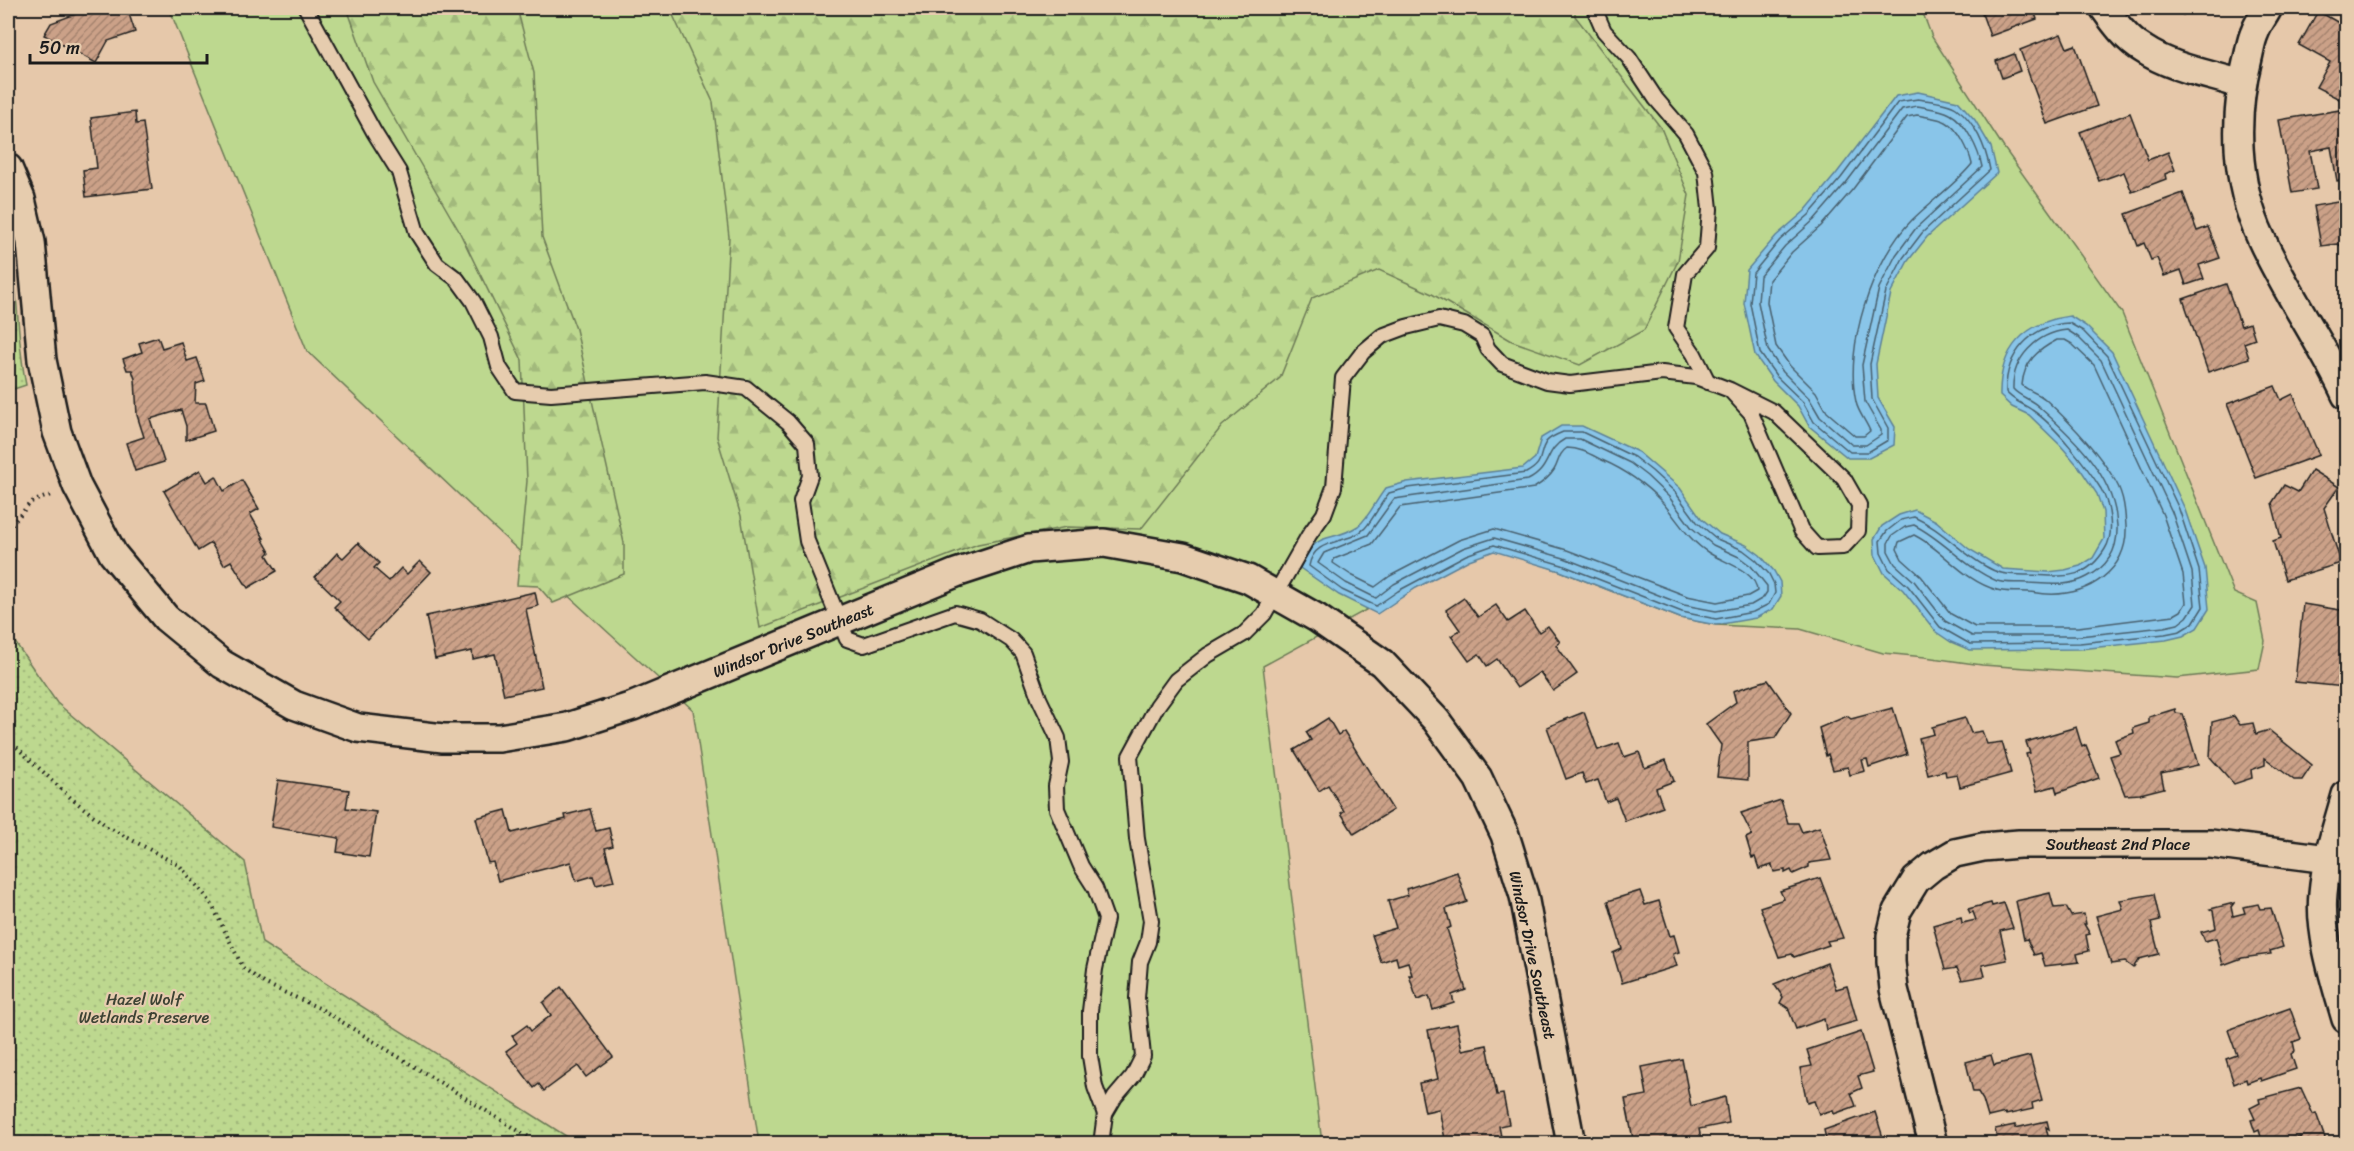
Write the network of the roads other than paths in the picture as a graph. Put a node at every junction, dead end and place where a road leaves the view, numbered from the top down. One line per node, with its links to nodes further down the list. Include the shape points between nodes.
1 (306, 8): 12 (lane, via 399,172 417,233 437,264 457,279 473,301 491,336 499,367 515,391 552,394 705,382 746,388 789,422 807,444 810,476 801,501 807,541)
2 (1594, 8): 8 (lane, via 1604,31 1686,134 1706,172 1710,208 1707,248 1685,274 1676,328)
3 (2104, 8): 5 (street, via 2142,49 2175,64)
4 (2268, 8): 5 (street, via 2254,34)
5 (2241, 84): 7 (street, via 2239,157 2245,192 2260,237 2289,293)
6 (8, 168): 12 (street, Windsor Drive Southeast, via 21,199 31,242 42,360 55,421 77,486 113,554 166,618 222,664 294,705 358,728 443,738 499,738 567,727 633,706)
7 (2338, 354): 10 (street)
8 (1708, 382): 9 (lane); 11 (lane, via 1662,373 1570,384 1547,381 1502,364 1482,336 1464,325 1439,319 1382,336 1363,352 1343,378 1334,487 1324,514)
9 (1730, 390): 9 (lane, via 1774,412 1844,479 1859,505 1858,531 1843,547 1817,548 1801,530 1751,413)
10 (2346, 395)
11 (1275, 594): 12 (street, Windsor Drive Southeast, via 1248,579 1183,557 1104,543 1029,549 956,573); 16 (lane, via 1264,614 1244,634 1176,680 1156,706 1130,756 1137,839 1151,921 1140,962 1137,998 1143,1056); 18 (street, Windsor Drive Southeast, via 1382,663 1436,720 1478,778 1505,835 1524,896)
12 (839, 621): 16 (lane, via 847,639 864,645 955,613 980,620 1011,640 1023,653 1058,738 1061,762 1057,809 1106,919 1090,1011 1090,1056)
13 (2346, 795): 14 (street)
14 (2328, 860): 15 (street, via 2323,896 2326,937); 19 (street, Southeast 2nd Place, via 2211,844 2019,844 1955,853 1933,866 1916,880 1897,911 1891,936 1894,989)
15 (2346, 1019)
16 (1105, 1114): 17 (lane)
17 (1101, 1143)
18 (1571, 1143)
19 (1933, 1143)

